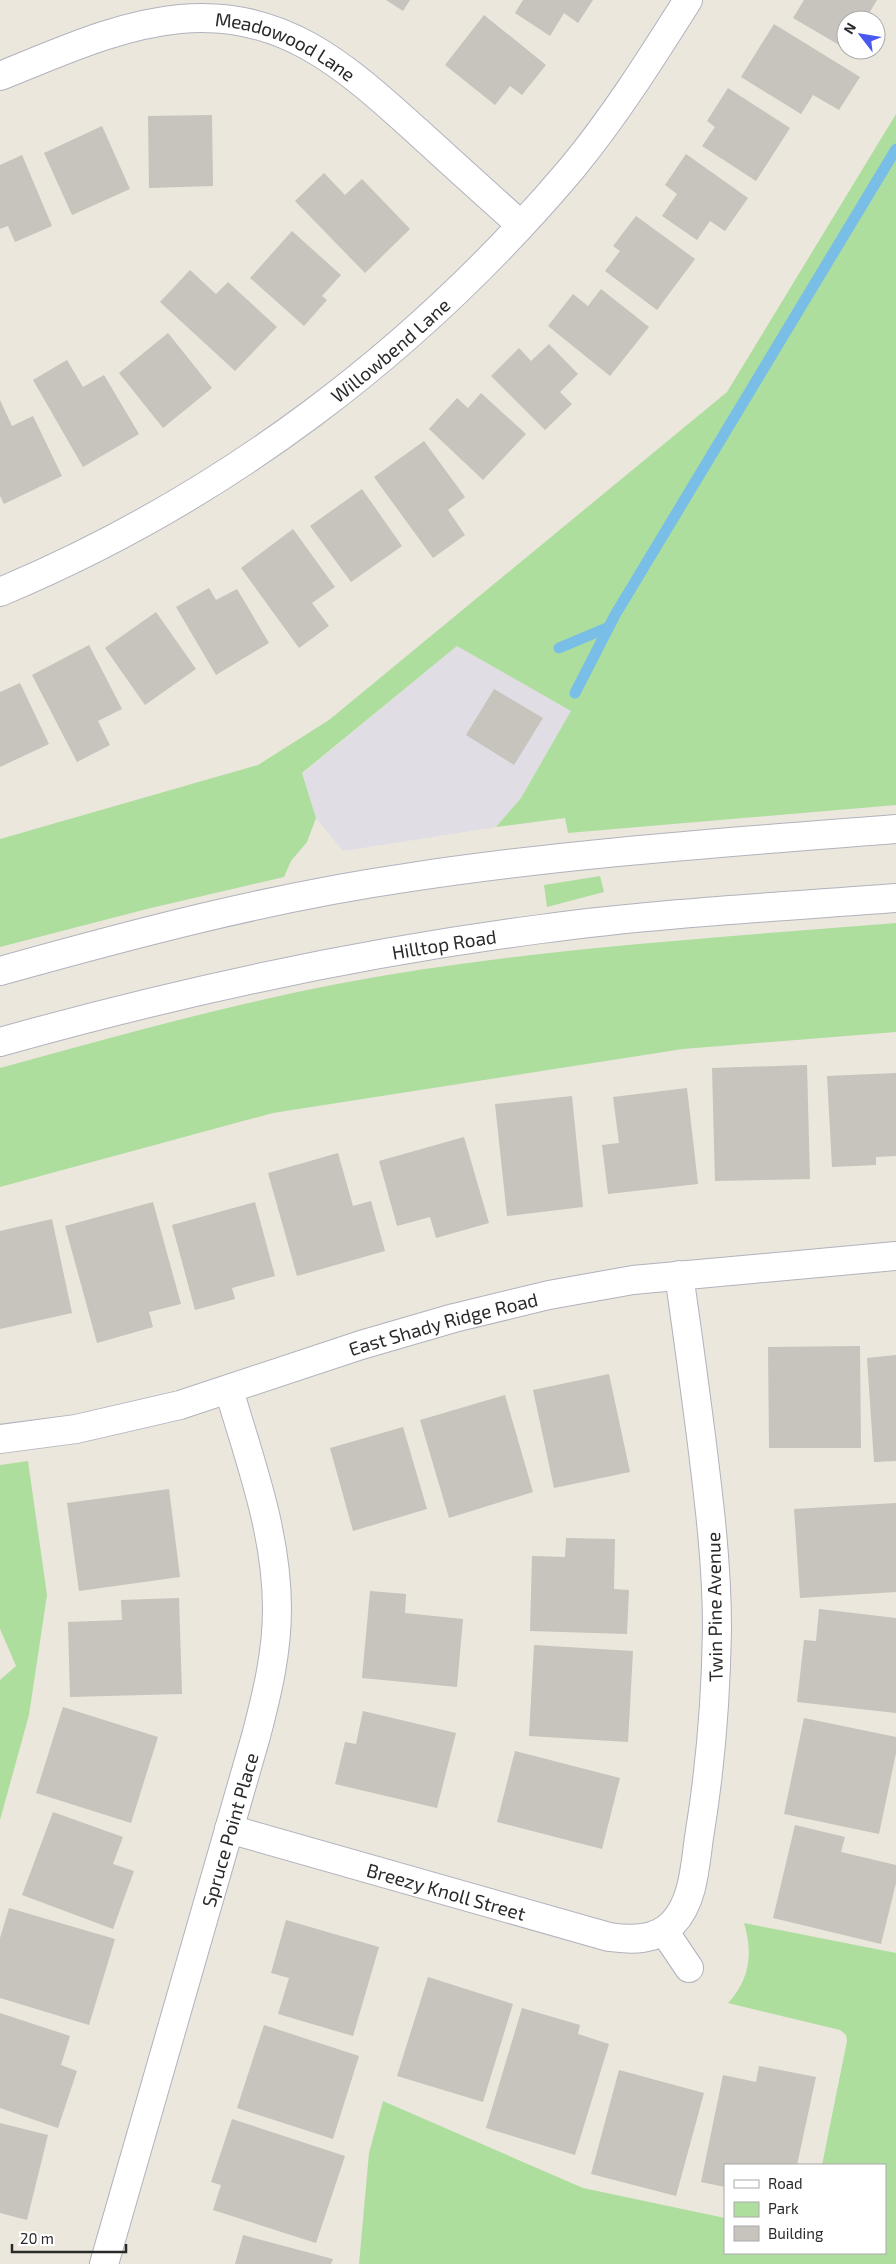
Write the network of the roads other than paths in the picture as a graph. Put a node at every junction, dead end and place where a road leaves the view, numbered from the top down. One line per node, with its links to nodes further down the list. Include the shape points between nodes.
1 (688, 0): 3 (street, Willowbend Lane, via 598,134)
2 (0, 76): 3 (street, Meadowood Lane, via 120,30 148,24 204,17 253,23 322,53 357,77)
3 (521, 225): 4 (street, Willowbend Lane, via 441,307 378,362 301,422 207,486 133,529)
4 (0, 592)
5 (896, 829): 7 (street, via 567,857 406,877 255,906)
6 (896, 898): 8 (street, Hilltop Road, via 627,919 448,942 228,983)
7 (0, 970)
8 (0, 1042)
9 (896, 1256): 10 (street, East Shady Ridge Road)
10 (679, 1275): 11 (street, East Shady Ridge Road, via 606,1284 492,1309 368,1343); 14 (street, Twin Pine Avenue, via 711,1514 717,1660 712,1746 691,1886 681,1913)
11 (229, 1390): 12 (street, East Shady Ridge Road, via 104,1423); 13 (street, Spruce Point Place, via 266,1518 277,1608 267,1694)
12 (0, 1439)
13 (230, 1829): 14 (street, Breezy Knoll Street, via 609,1937 636,1939); 16 (street, Spruce Point Place)
14 (664, 1931): 15 (street)
15 (689, 1968)
16 (104, 2264)

